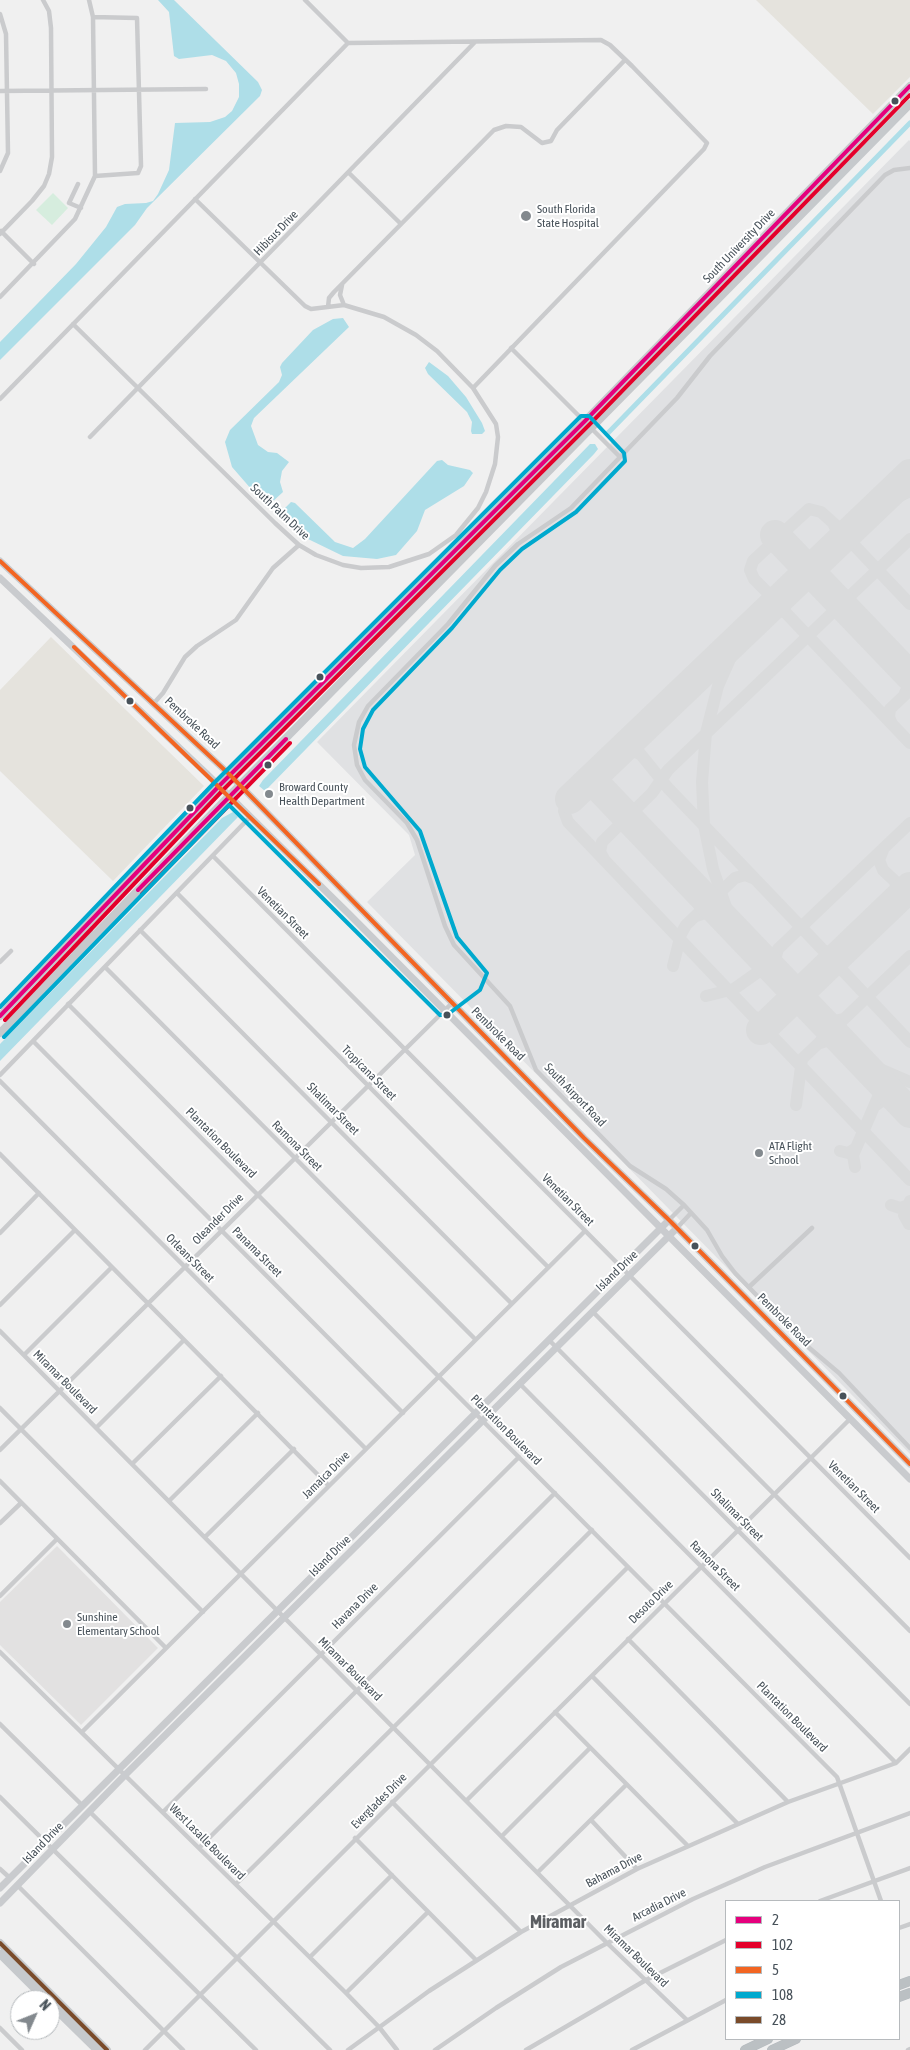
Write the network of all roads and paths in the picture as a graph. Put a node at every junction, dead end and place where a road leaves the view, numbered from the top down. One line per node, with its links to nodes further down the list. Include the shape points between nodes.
1 (43, 0): 15 (street, via 49,11 51,28)
2 (89, 0): 5 (street)
3 (305, 0): 7 (street)
4 (0, 14): 11 (street, via 6,34)
5 (93, 17): 12 (street); 13 (street, via 138,18)
6 (475, 42): 7 (street); 8 (street, via 591,39 605,42); 19 (street, Hibisus Drive)
7 (348, 43): 22 (street)
8 (625, 60): 24 (street, via 557,130 551,141 542,143 515,126 494,130); 33 (street, via 707,142 704,149)
9 (910, 86): 37 (main road, South University Drive)
10 (206, 89): 13 (street)
11 (6, 90): 14 (street); 15 (street); 18 (street, via 8,153)
12 (93, 90): 13 (street); 15 (street); 20 (street)
13 (140, 90): 20 (street, via 142,166 138,173)
14 (0, 91)
15 (50, 92): 25 (street, via 52,158 49,174 32,201)
16 (910, 104): 38 (main road, South University Drive)
17 (908, 168): 40 (street, via 894,170 885,176 710,356 677,398)
18 (0, 172)
19 (348, 173): 24 (street); 26 (street, Hibisus Drive)
20 (96, 176): 23 (street)
21 (78, 184): 23 (street, via 69,203)
22 (195, 199): 26 (street, South Palm Drive); 32 (street)
23 (81, 208): 27 (street)
24 (401, 224): 28 (street)
25 (1, 232): 27 (street)
26 (261, 263): 31 (street, South Palm Drive, via 305,306 311,309); 34 (street, Hibisus Drive)
27 (34, 264): 29 (street)
28 (342, 284): 30 (street, via 340,294); 31 (street, via 329,298)
29 (0, 297)
30 (344, 306): 31 (street, South Palm Drive); 35 (street, South Palm Drive, via 384,317 416,335 445,357)
31 (328, 307)
32 (73, 324): 34 (street, South Palm Drive); 36 (street)
33 (511, 348): 35 (street); 37 (street)
34 (138, 388): 39 (street, Hibisus Drive); 41 (street, South Palm Drive)
35 (473, 388): 41 (street, South Palm Drive, via 496,424 497,443 492,474 478,508 456,535 429,554 389,567 361,568 331,562)
36 (0, 399)
37 (585, 421): 38 (street); 46 (main road, South University Drive)
38 (592, 428): 40 (street); 48 (main road, South University Drive)
39 (90, 437)
40 (620, 457): 71 (street, South Airport Road, via 570,508 518,544 484,578 448,624 368,706 359,722 354,745 357,765 365,780 407,823 417,840 454,945 510,1006 536,1070)
41 (298, 545): 45 (street, via 273,568 236,620 185,657)
42 (0, 561): 43 (main road, Pembroke Road)
43 (10, 570): 44 (main road); 45 (main road, Pembroke Road)
44 (1, 578): 47 (main road, Pembroke Road)
45 (154, 703): 46 (main road, Pembroke Road)
46 (230, 775): 47 (main road, South University Drive); 48 (main road, Pembroke Road)
47 (219, 786): 49 (main road, Pembroke Road); 52 (main road, South University Drive)
48 (240, 786): 49 (main road, South University Drive); 59 (main road, Pembroke Road)
49 (229, 796): 50 (main road, Pembroke Road); 56 (main road, South University Drive)
50 (250, 817): 51 (street); 61 (main road, Pembroke Road)
51 (213, 856): 53 (street); 65 (street, Venetian Street)
52 (119, 891): 56 (main road, via 76,945); 62 (main road, South University Drive)
53 (177, 893): 54 (street); 68 (street, Tropicana Street)
54 (140, 930): 58 (street); 69 (street, Shalimar Street)
55 (11, 951): 57 (street)
56 (76, 954): 63 (main road, South University Drive)
57 (0, 962)
58 (104, 967): 60 (street); 73 (street, Ramona Street)
59 (452, 1003): 61 (street, Oleander Drive); 78 (main road, Pembroke Road)
60 (68, 1004): 64 (street); 75 (street, Plantation Boulevard)
61 (444, 1010): 65 (street, Oleander Drive); 79 (main road, Pembroke Road)
62 (0, 1016)
63 (0, 1033)
64 (33, 1041): 66 (street); 83 (street, Panama Street)
65 (404, 1048): 68 (street, Oleander Drive); 84 (street, Venetian Street)
66 (0, 1075)
67 (0, 1082): 88 (street, Orleans Street)
68 (367, 1085): 69 (street, Oleander Drive); 89 (street, Tropicana Street)
69 (331, 1121): 73 (street, Oleander Drive); 95 (street, Shalimar Street)
70 (595, 1121): 71 (street)
71 (590, 1126): 76 (street, South Airport Road, via 630,1166 666,1188)
72 (1, 1157): 74 (street)
73 (294, 1158): 75 (street, Oleander Drive); 99 (street, Ramona Street)
74 (39, 1194): 82 (street); 85 (street)
75 (258, 1194): 83 (street, Oleander Drive); 104 (street, Plantation Boulevard)
76 (684, 1205): 77 (street, South Airport Road); 78 (street)
77 (691, 1213): 80 (street); 92 (street, South Airport Road)
78 (669, 1220): 79 (main road, Island Drive); 80 (main road, Pembroke Road)
79 (661, 1228): 86 (main road, Pembroke Road); 90 (main road, Island Drive)
80 (677, 1228): 86 (main road, Island Drive); 120 (main road, Pembroke Road)
81 (812, 1228): 92 (street)
82 (75, 1230): 87 (street); 94 (street)
83 (221, 1230): 88 (street, Oleander Drive); 109 (street, Panama Street)
84 (584, 1231): 89 (street, Jamaica Drive); 90 (street, Venetian Street)
85 (0, 1233)
86 (669, 1236): 91 (main road, Island Drive); 111 (main road, Pembroke Road)
87 (112, 1267): 93 (street); 102 (street)
88 (185, 1267): 93 (street, Oleander Drive); 115 (street, Orleans Street)
89 (548, 1267): 95 (street, Jamaica Drive)
90 (622, 1267): 91 (street, Venetian Street); 100 (main road, Island Drive)
91 (629, 1275): 96 (main road, Island Drive); 121 (street, Venetian Street)
92 (750, 1288): 116 (street, South Airport Road, via 800,1340 839,1373)
93 (148, 1303): 98 (street); 106 (street, Oleander Drive)
94 (0, 1304)
95 (512, 1304): 99 (street, Jamaica Drive)
96 (592, 1310): 101 (main road, Island Drive); 130 (street)
97 (0, 1331): 102 (street, Miramar Boulevard)
98 (184, 1340): 103 (street); 113 (street)
99 (475, 1340): 104 (street, Jamaica Drive)
100 (549, 1340): 101 (street, Shalimar Street); 110 (main road, Island Drive)
101 (555, 1347): 105 (main road, Island Drive); 135 (street, Shalimar Street)
102 (24, 1355): 106 (street, Miramar Boulevard)
103 (221, 1376): 108 (street); 123 (street)
104 (439, 1376): 109 (street, Jamaica Drive); 110 (street, Plantation Boulevard)
105 (519, 1383): 112 (main road, Island Drive); 140 (street, Ramona Street)
106 (59, 1391): 113 (street, Miramar Boulevard); 114 (street, Oleander Drive)
107 (0, 1408): 114 (street)
108 (258, 1412): 117 (street); 131 (street)
109 (403, 1412): 115 (street, Jamaica Drive)
110 (476, 1413): 112 (street, Plantation Boulevard); 144 (main road, Island Drive)
111 (850, 1419): 120 (main road, via 860,1421 891,1451); 121 (street, Desoto Drive); 122 (main road, Pembroke Road)
112 (482, 1420): 119 (street, Plantation Boulevard); 146 (main road, Island Drive)
113 (96, 1428): 123 (street, Miramar Boulevard)
114 (21, 1430): 118 (street, Oleander Drive); 145 (street)
115 (366, 1448): 128 (street, Jamaica Drive)
116 (910, 1448)
117 (294, 1449): 128 (street); 136 (street)
118 (0, 1450)
119 (519, 1457): 129 (street, Plantation Boulevard); 151 (street, Havana Drive)
120 (904, 1457): 124 (main road, Pembroke Road)
121 (810, 1458): 130 (street, Desoto Drive); 138 (street, Venetian Street)
122 (894, 1463): 125 (main road, via 902,1464); 126 (main road, Pembroke Road)
123 (132, 1464): 131 (street, Miramar Boulevard)
124 (910, 1464)
125 (910, 1472)
126 (910, 1479)
127 (0, 1481): 132 (street)
128 (329, 1486): 141 (street, Jamaica Drive)
129 (555, 1493): 134 (street, Plantation Boulevard); 153 (street)
130 (775, 1494): 135 (street, Desoto Drive); 147 (street)
131 (169, 1501): 136 (street, Miramar Boulevard)
132 (21, 1503): 133 (street); 137 (street)
133 (0, 1523)
134 (592, 1530): 139 (street, Plantation Boulevard); 157 (street)
135 (737, 1530): 140 (street, Desoto Drive); 154 (street, Shalimar Street)
136 (205, 1538): 141 (street, Miramar Boulevard)
137 (57, 1539): 142 (street); 149 (street)
138 (910, 1558)
139 (628, 1567): 143 (street, Plantation Boulevard); 162 (street, Everglades Drive)
140 (701, 1567): 143 (street, Desoto Drive); 161 (street, Ramona Street)
141 (241, 1574): 144 (street, Miramar Boulevard); 145 (street, Jamaica Drive)
142 (0, 1596)
143 (664, 1603): 148 (street, Desoto Drive); 165 (street, Plantation Boulevard)
144 (277, 1610): 146 (street, Miramar Boulevard); 163 (main road, Island Drive)
145 (203, 1612): 149 (street, Jamaica Drive)
146 (284, 1617): 151 (street, Miramar Boulevard); 164 (main road, Island Drive)
147 (910, 1631)
148 (628, 1639): 152 (street, Desoto Drive); 170 (street)
149 (166, 1648): 158 (street, Jamaica Drive)
150 (0, 1652): 158 (street, West Lasalle Boulevard)
151 (321, 1654): 153 (street, Miramar Boulevard); 173 (street, Havana Drive)
152 (592, 1676): 155 (street, Desoto Drive); 176 (street)
153 (357, 1691): 157 (street, Miramar Boulevard); 182 (street)
154 (910, 1704)
155 (555, 1712): 159 (street); 168 (street, Desoto Drive)
156 (0, 1724): 171 (street)
157 (393, 1727): 162 (street, Miramar Boulevard); 191 (street)
158 (82, 1732): 163 (street, West Lasalle Boulevard)
159 (590, 1748): 166 (street); 178 (street)
160 (910, 1749): 161 (street, Bahama Drive)
161 (896, 1763): 165 (street, Bahama Drive)
162 (430, 1764): 168 (street, Miramar Boulevard); 169 (street, Everglades Drive)
163 (119, 1769): 164 (street, West Lasalle Boulevard); 171 (main road, Island Drive)
164 (125, 1775): 172 (main road, Island Drive); 173 (street, West Lasalle Boulevard)
165 (840, 1783): 170 (street, Bahama Drive); 177 (street, Plantation Boulevard)
166 (626, 1785): 175 (street); 181 (street)
167 (0, 1797): 180 (street)
168 (467, 1800): 178 (street, Miramar Boulevard)
169 (392, 1802): 179 (street, Everglades Drive); 200 (street)
170 (788, 1802): 176 (street, Bahama Drive)
171 (82, 1805): 180 (main road, Island Drive)
172 (89, 1812): 183 (main road, Island Drive); 206 (street)
173 (162, 1812): 182 (street, West Lasalle Boulevard)
174 (910, 1813): 177 (street, Arcadia Drive)
175 (590, 1820): 186 (street); 187 (street)
176 (737, 1823): 181 (street, Bahama Drive)
177 (856, 1832): 190 (street, Plantation Boulevard); 203 (street, Arcadia Drive, via 693,1899)
178 (502, 1836): 187 (street, Miramar Boulevard)
179 (355, 1838): 188 (street); 199 (street, Everglades Drive)
180 (46, 1842): 183 (street); 189 (main road, Island Drive)
181 (687, 1845): 186 (street, Bahama Drive)
182 (199, 1848): 191 (street, West Lasalle Boulevard)
183 (52, 1849): 192 (main road, Island Drive); 211 (street)
184 (0, 1868): 189 (street)
185 (910, 1868): 190 (street)
186 (637, 1869): 197 (street, Bahama Drive)
187 (538, 1872): 197 (street, Miramar Boulevard)
188 (392, 1875): 198 (street); 205 (street)
189 (10, 1878): 193 (main road, Island Drive)
190 (874, 1881): 194 (street); 195 (street, Plantation Boulevard)
191 (236, 1884): 199 (street, West Lasalle Boulevard)
192 (17, 1885): 196 (main road, Island Drive); 217 (street)
193 (0, 1888)
194 (823, 1900)
195 (881, 1900)
196 (0, 1903)
197 (570, 1905): 200 (street, Bahama Drive); 203 (street, Miramar Boulevard)
198 (428, 1912): 207 (street); 210 (street)
199 (272, 1921): 205 (street, West Lasalle Boulevard); 206 (street, Everglades Drive)
200 (521, 1932): 207 (street, Bahama Drive)
201 (725, 1940): 208 (street)
202 (0, 1943): 222 (main road)
203 (607, 1943): 208 (street, Miramar Boulevard); 229 (street, Arcadia Drive, via 545,1978)
204 (0, 1954): 209 (main road)
205 (310, 1957): 210 (street, West Lasalle Boulevard)
206 (236, 1958): 211 (street, Everglades Drive); 226 (street)
207 (476, 1960): 215 (street, Bahama Drive)
208 (646, 1980): 214 (street, Miramar Boulevard); 230 (street)
209 (36, 1990)
210 (346, 1993): 215 (street, West Lasalle Boulevard)
211 (200, 1994): 217 (street, Everglades Drive); 225 (street)
212 (725, 2001): 214 (street)
213 (60, 2014): 221 (main road)
214 (687, 2020): 231 (street)
215 (379, 2027): 227 (street, Bahama Drive); 228 (street, West Lasalle Boulevard)
216 (0, 2028): 220 (street)
217 (164, 2031): 223 (street, Everglades Drive); 224 (street)
218 (766, 2040): 232 (highway)
219 (794, 2040): 233 (highway)
220 (22, 2050)
221 (97, 2050)
222 (107, 2050)
223 (145, 2050)
224 (183, 2050)
225 (256, 2050)
226 (330, 2050)
227 (348, 2050)
228 (397, 2050)
229 (435, 2050)
230 (526, 2050)
231 (632, 2050)
232 (745, 2050)
233 (772, 2050)

